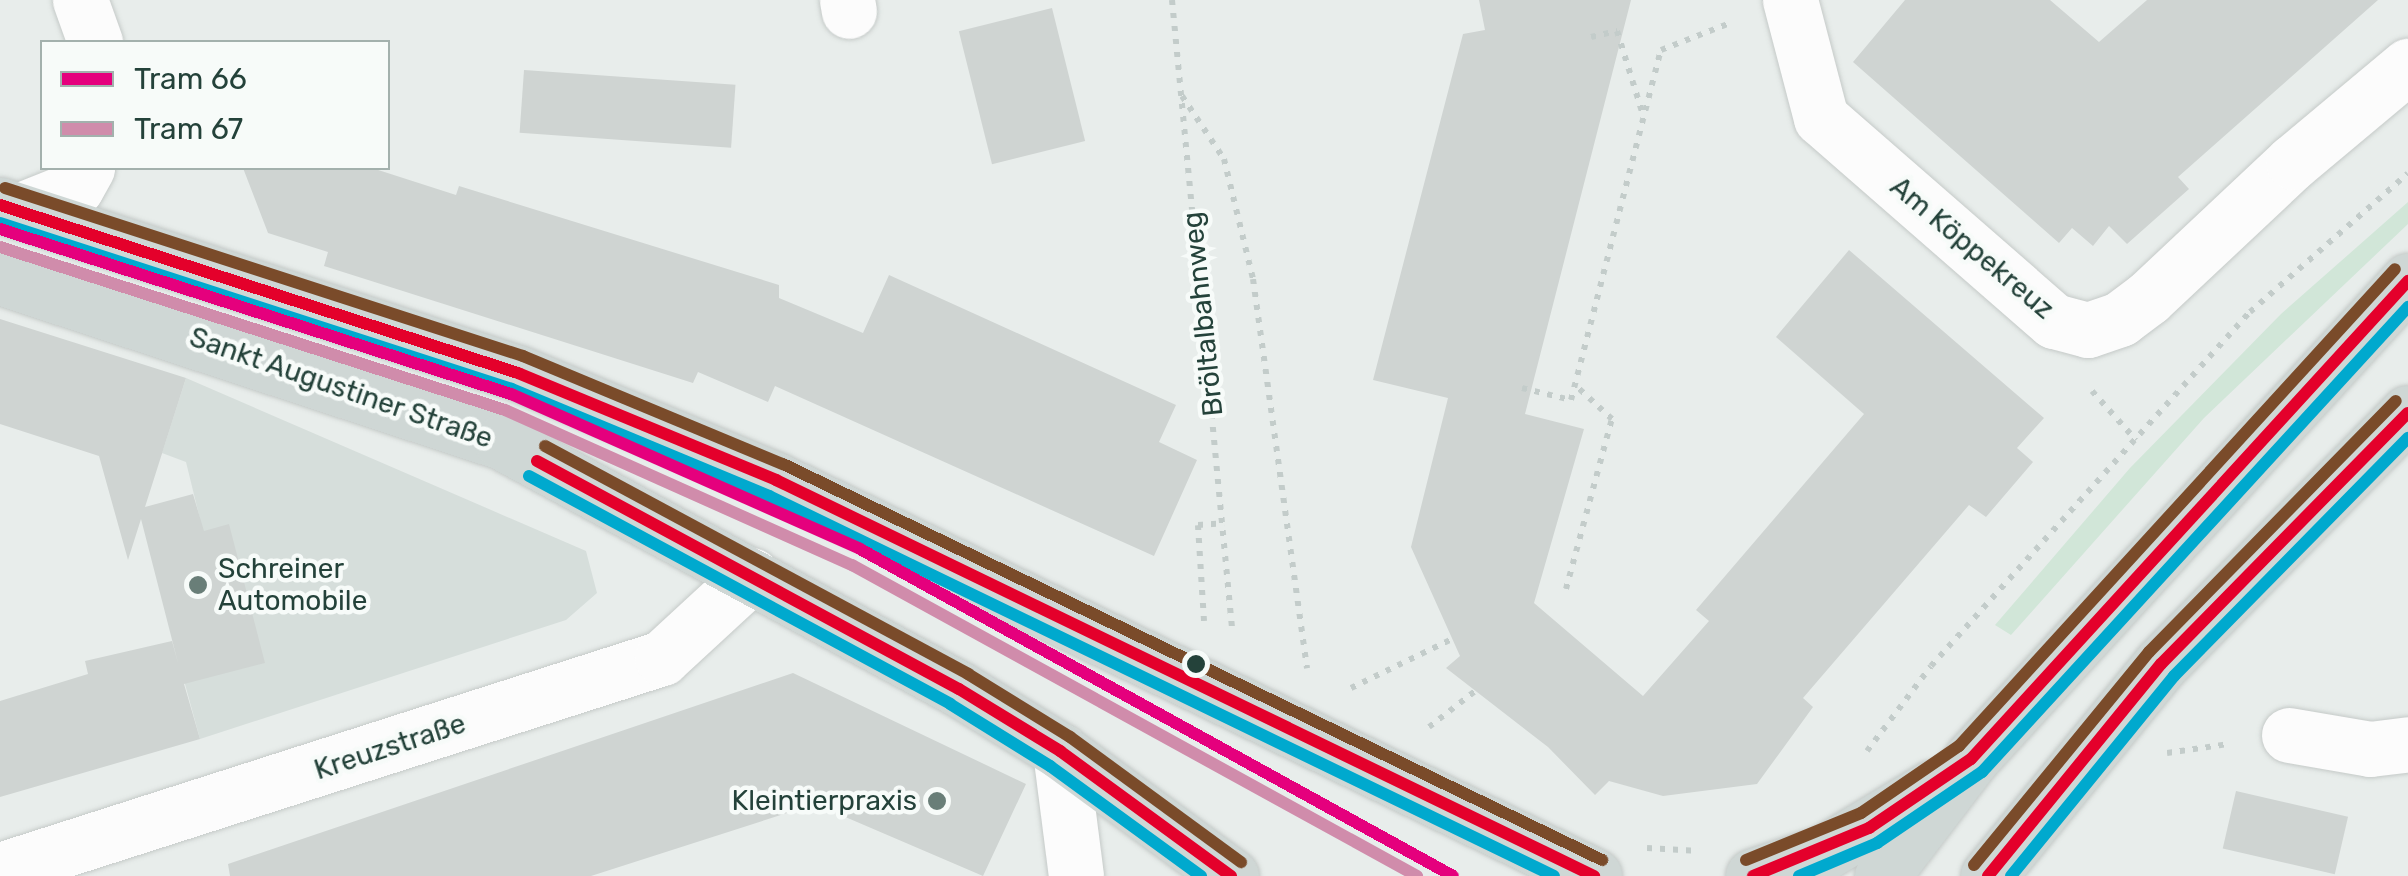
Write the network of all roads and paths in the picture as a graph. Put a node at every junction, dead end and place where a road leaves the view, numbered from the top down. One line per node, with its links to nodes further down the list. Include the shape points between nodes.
1 (1172, 0): 5 (path, Bröltalbahnweg)
2 (1790, 0): 4 (street, Am Köppekreuz, via 1821,118 2054,321 2088,330 2120,319 2148,298); 6 (path, via 1661,50)
3 (1591, 37): 6 (path, via 1617,31)
4 (2408, 66)
5 (1181, 95): 17 (path, Bröltalbahnweg); 23 (path, via 1224,160 1254,279)
6 (1643, 113): 12 (path)
7 (86, 170): 9 (street, via 76,188 50,204)
8 (2408, 173): 16 (path, via 2250,312)
9 (9, 208): 37 (main road, via 518,373 739,465)
10 (0, 277): 18 (main road, Sankt Augustiner Straße, via 502,442)
11 (2408, 281): 31 (main road)
12 (1575, 385): 13 (path, via 1571,400); 19 (path, via 1612,419)
13 (1522, 388)
14 (2092, 396): 16 (path)
15 (2408, 412): 33 (main road, via 2161,664)
16 (2136, 440): 32 (path, via 1931,666)
17 (1224, 523): 20 (path, via 1198,525); 21 (path, Bröltalbahnweg)
18 (752, 574): 29 (main road, Sankt Augustiner Straße); 34 (street, Kreuzstraße, via 662,658)
19 (1566, 589)
20 (1203, 602)
21 (1232, 628)
22 (1452, 639): 25 (path, via 1353,683)
23 (1308, 671)
24 (1475, 691): 27 (path, via 1432,722)
25 (1348, 695)
26 (2289, 734): 28 (street, via 2370,749); 30 (path)
27 (1422, 743)
28 (2408, 744)
29 (1060, 751): 35 (street); 36 (main road, Sankt Augustiner Straße)
30 (2154, 754)
31 (1971, 759): 38 (main road, via 1854,836); 39 (main road)
32 (1854, 765)
33 (2018, 854): 40 (main road)
34 (0, 870)
35 (1076, 876)
36 (1231, 876)
37 (1594, 876)
38 (1754, 876)
39 (1882, 876)
40 (1988, 876)

